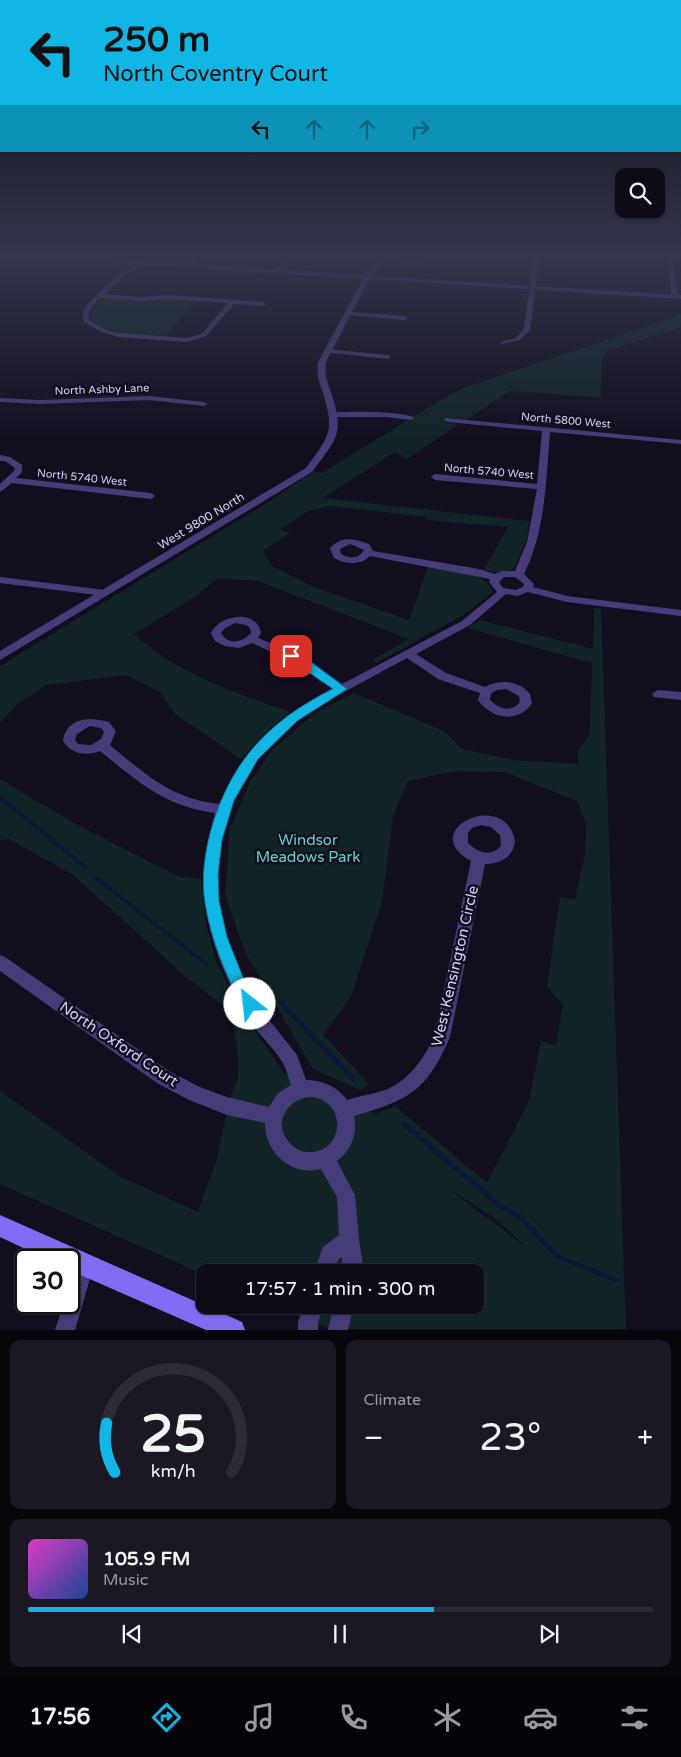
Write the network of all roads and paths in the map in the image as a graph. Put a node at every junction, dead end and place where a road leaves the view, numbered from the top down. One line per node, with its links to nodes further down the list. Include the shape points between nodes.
1 (86, 315): 2 (street, via 86,321 118,335 178,340 204,335)
2 (221, 315)
3 (347, 315): 8 (street)
4 (363, 315): 6 (street)
5 (529, 315): 7 (street, via 527,330 518,338)
6 (405, 318)
7 (503, 343)
8 (326, 351): 9 (street); 12 (street, via 320,372)
9 (388, 357)
10 (0, 400): 11 (street, North Ashby Lane, via 50,402 149,398)
11 (204, 404)
12 (334, 415): 13 (street); 29 (street, West 9800 North, via 330,441 309,470)
13 (411, 418)
14 (448, 420): 15 (street, North 5800 West)
15 (546, 430): 16 (street, North 5800 West); 20 (street)
16 (681, 442)
17 (0, 458): 19 (street, via 19,467)
18 (435, 477): 20 (street, North 5740 West)
19 (10, 480): 21 (street); 22 (street, North 5740 West)
20 (540, 487): 24 (street, via 532,548)
21 (0, 489)
22 (151, 496)
23 (368, 553): 25 (street)
24 (518, 575): 25 (street); 27 (street, via 528,582)
25 (496, 577): 28 (street, via 494,585)
26 (0, 580): 29 (street)
27 (527, 589): 28 (street, via 517,594); 30 (street, via 568,599)
28 (503, 592): 32 (street, via 466,623)
29 (105, 593): 33 (street, West 9800 North)
30 (681, 613)
31 (252, 639): 34 (street, via 304,662)
32 (407, 653): 34 (street); 35 (street, via 442,676)
33 (0, 656)
34 (341, 689): 39 (street, via 292,718 253,756)
35 (486, 691)
36 (658, 694): 37 (street)
37 (681, 696)
38 (101, 746): 39 (street, via 169,796)
39 (223, 810): 42 (street, via 211,874 212,901 220,937 236,978 257,1017 290,1061)
40 (479, 858): 43 (street, West Kensington Circle, via 442,1037 435,1055 425,1070 390,1097)
41 (0, 962): 44 (street, North Oxford Court, via 163,1077 194,1094 227,1106)
42 (301, 1089): 43 (street, via 326,1091 340,1102); 44 (street, via 284,1100)
43 (344, 1110): 45 (street, via 347,1128 344,1137 340,1146)
44 (275, 1117): 45 (street, via 276,1137 287,1153 305,1161)
45 (325, 1158): 47 (street, via 346,1195)
46 (0, 1226): 50 (main road)
47 (349, 1240): 48 (street, via 330,1254); 49 (street)
48 (327, 1264)
49 (353, 1264)
50 (84, 1265): 53 (street); 54 (main road)
51 (311, 1314): 55 (street)
52 (342, 1314): 56 (street)
53 (65, 1330)
54 (234, 1330)
55 (308, 1330)
56 (338, 1330)

